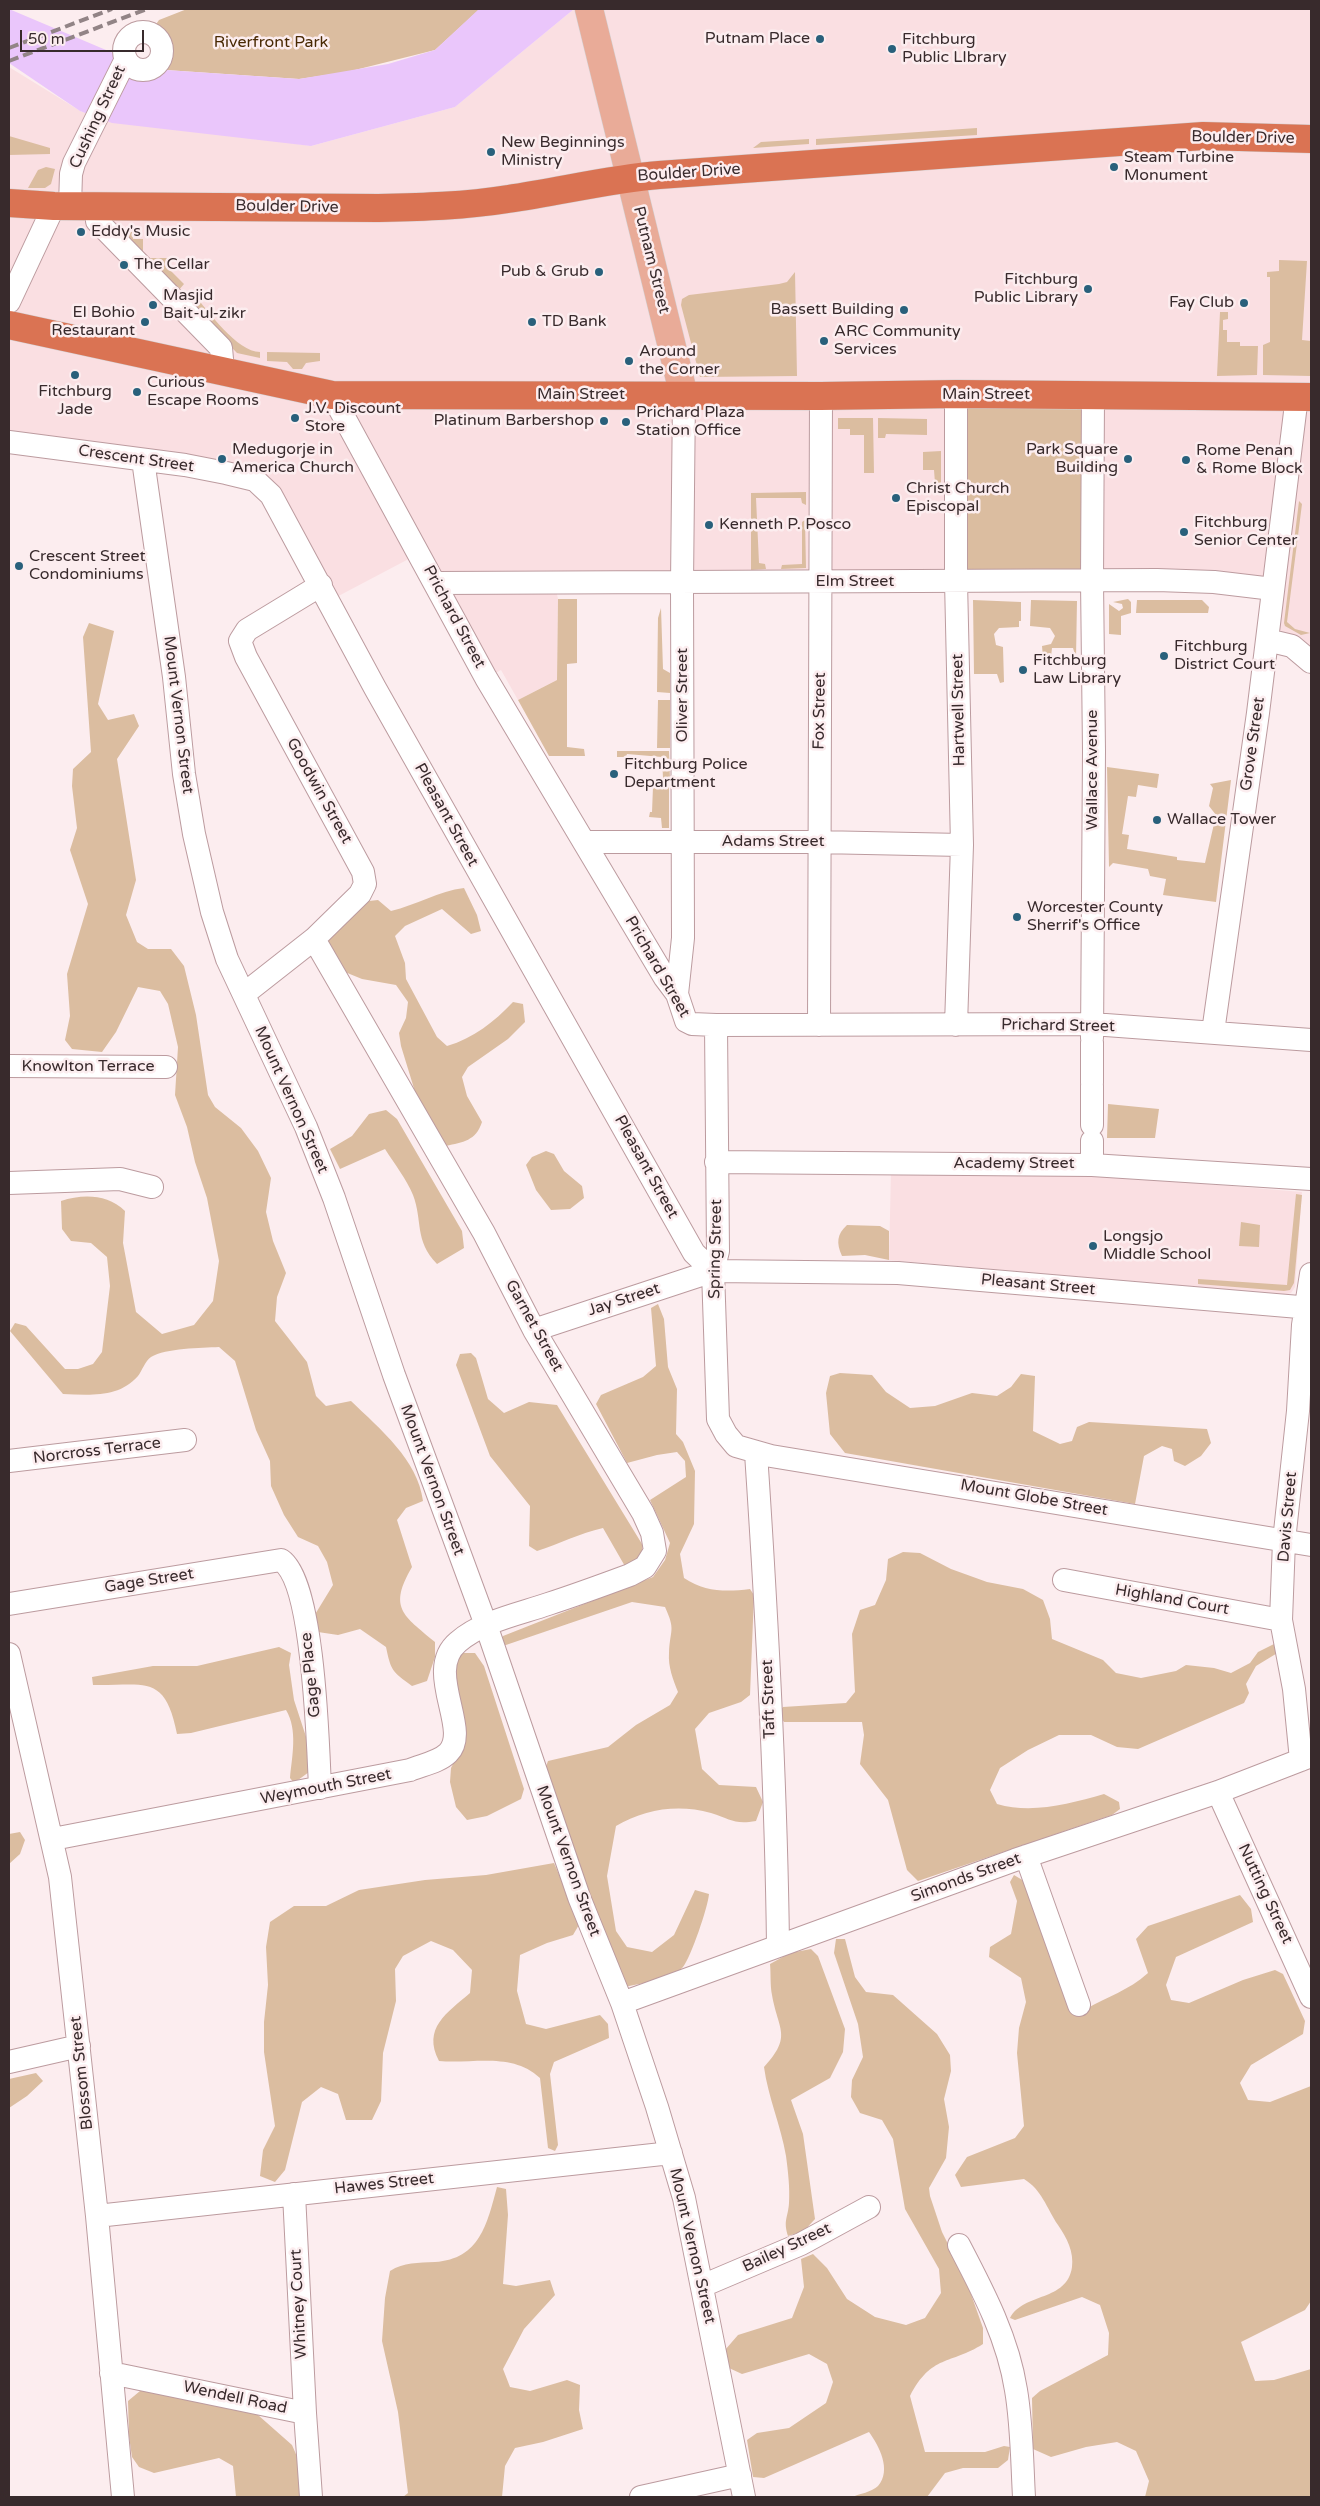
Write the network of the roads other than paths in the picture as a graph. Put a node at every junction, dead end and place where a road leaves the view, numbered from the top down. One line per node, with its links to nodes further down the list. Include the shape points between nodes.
1 (588, 9): 4 (main road, Putnam Street)
2 (126, 52): 2 (street, Cushing Street, via 136,34 150,33 161,44 161,58 157,65 144,71 129,65); 6 (street, Cushing Street, via 74,163)
3 (1311, 139): 4 (highway, Boulder Drive, via 1203,136 1133,140)
4 (631, 178): 6 (highway, Boulder Drive, via 506,200 430,206); 13 (main road, Putnam Street)
5 (9, 203): 6 (highway, Boulder Drive)
6 (62, 206): 8 (street, Cushing Street)
7 (97, 221): 10 (street, via 221,348)
8 (9, 302)
9 (9, 325): 12 (highway, Main Street)
10 (222, 359)
11 (956, 394): 14 (highway, Main Street); 15 (highway, Main Street); 20 (street, Hartwell Street)
12 (332, 395): 13 (highway, Main Street); 23 (street, Prichard Street)
13 (684, 396): 14 (highway, Main Street); 24 (street, Oliver Street)
14 (821, 396): 22 (street, Fox Street)
15 (1092, 396): 16 (highway, Main Street); 21 (street, Wallace Avenue)
16 (1304, 396): 26 (street, Grove Street)
17 (9, 442): 18 (street, Crescent Street)
18 (143, 460): 19 (street, Crescent Street, via 226,473 258,482 271,495); 35 (street, Mount Vernon Street, via 194,834 212,912 227,959)
19 (294, 534): 25 (street, Pleasant Street)
20 (956, 581): 21 (street, Elm Street); 22 (street, Elm Street); 33 (street, Hartwell Street)
21 (1092, 581): 26 (street, Elm Street, via 1214,582); 41 (street, Wallace Avenue)
22 (821, 582): 24 (street, Elm Street); 32 (street, Fox Street)
23 (436, 583): 24 (street, Elm Street); 30 (street, Prichard Street, via 486,678)
24 (682, 583): 31 (street, Oliver Street)
25 (321, 585): 34 (street, Goodwin Street, via 246,630 240,641 365,876 360,894); 50 (street, Pleasant Street, via 375,688 694,1253)
26 (1273, 589): 27 (street, Grove Street)
27 (1267, 640): 28 (street); 40 (street, Grove Street)
28 (1302, 647): 29 (street)
29 (1311, 662)
30 (584, 842): 31 (street, Adams Street); 36 (street, Prichard Street)
31 (683, 842): 32 (street, Adams Street); 36 (street, Oliver Street, via 684,938)
32 (818, 842): 33 (street, Adams Street); 38 (street, Fox Street)
33 (962, 845): 39 (street, Hartwell Street)
34 (314, 939): 35 (street, Goodwin Street); 53 (street, Garnet Street, via 484,1233)
35 (244, 994): 63 (street, Mount Vernon Street, via 306,1127 334,1198 394,1375)
36 (676, 994): 37 (street, Prichard Street, via 686,1021)
37 (716, 1025): 38 (street, Prichard Street); 46 (street, Spring Street)
38 (820, 1025): 39 (street, Prichard Street)
39 (956, 1025): 41 (street, Prichard Street)
40 (1213, 1032): 41 (street, Prichard Street); 42 (street, Prichard Street)
41 (1092, 1035): 45 (street, Wallace Avenue)
42 (1311, 1040)
43 (9, 1066): 44 (street, Knowlton Terrace)
44 (166, 1067)
45 (1092, 1141)
46 (716, 1162): 47 (street, Academy Street, via 1092,1165); 50 (street, Spring Street, via 718,1251)
47 (1311, 1179)
48 (9, 1183): 49 (street, via 120,1179)
49 (152, 1186)
50 (713, 1271): 52 (street, Pleasant Street, via 898,1273); 53 (street, Jay Street); 55 (street, Spring Street, via 718,1419 730,1441)
51 (1311, 1274): 52 (street, Davis Street)
52 (1309, 1308): 57 (street, Davis Street)
53 (534, 1330): 63 (street, Garnet Street, via 635,1497 652,1533 655,1551 645,1567 630,1575)
54 (185, 1440): 56 (street, Norcross Terrace)
55 (756, 1453): 57 (street, Mount Globe Street); 70 (street, Taft Street, via 777,1846)
56 (9, 1462)
57 (1284, 1541): 58 (street, Mount Globe Street); 62 (street, Davis Street)
58 (1311, 1544)
59 (288, 1565): 61 (street, Gage Street, via 281,1560); 66 (street, Gage Place, via 307,1626)
60 (1064, 1580): 62 (street, Highland Court)
61 (9, 1604)
62 (1280, 1620): 65 (street, Davis Street)
63 (486, 1625): 66 (street, Weymouth Street, via 457,1643 446,1662 446,1693 455,1743 448,1753 410,1770); 72 (street, Mount Vernon Street, via 579,1897)
64 (9, 1654): 68 (street, Blossom Street)
65 (1306, 1758): 67 (street, Simonds Street)
66 (320, 1788): 68 (street, Weymouth Street)
67 (1218, 1792): 69 (street, Simonds Street); 71 (street, Nutting Street)
68 (53, 1839): 74 (street, Blossom Street)
69 (1026, 1856): 70 (street, Simonds Street); 73 (street)
70 (778, 1945): 72 (street, Simonds Street)
71 (1311, 1997)
72 (622, 2003): 76 (street, Mount Vernon Street)
73 (1079, 2005)
74 (80, 2046): 75 (street); 79 (street, Blossom Street)
75 (9, 2062)
76 (671, 2153): 77 (street, Hawes Street); 81 (street, Mount Vernon Street)
77 (294, 2194): 79 (street, Hawes Street); 83 (street, Whitney Court)
78 (869, 2208): 81 (street, Bailey Street, via 801,2244)
79 (97, 2216): 82 (street, Blossom Street)
80 (959, 2245): 89 (street, via 994,2316 1012,2370 1020,2420)
81 (702, 2286): 84 (street, Mount Vernon Street)
82 (111, 2373): 83 (street, Wendell Road); 85 (street, Blossom Street)
83 (305, 2413): 86 (street, Wendell Road)
84 (740, 2475): 87 (street); 88 (street, Mount Vernon Street)
85 (123, 2497)
86 (311, 2497)
87 (641, 2497)
88 (744, 2497)
89 (1024, 2497)

